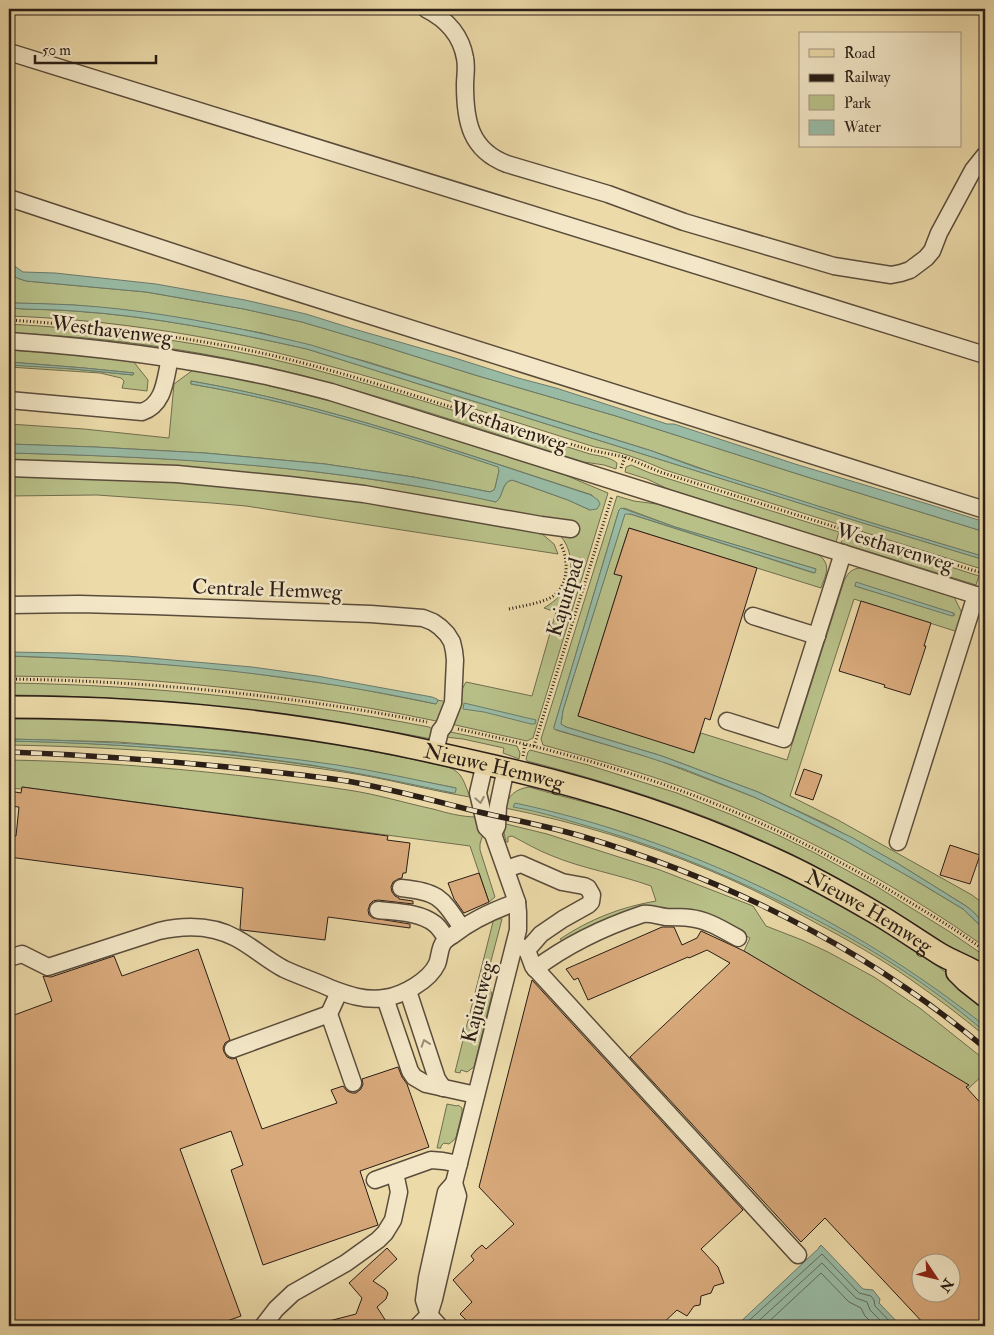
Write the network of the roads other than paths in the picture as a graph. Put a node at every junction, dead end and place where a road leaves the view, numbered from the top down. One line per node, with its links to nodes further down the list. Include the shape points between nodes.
1 (426, 9): 3 (street, via 447,23 463,48 468,125 478,144 491,156 684,222 834,266 891,275 919,264 932,251 973,170)
2 (9, 52): 6 (street)
3 (985, 155)
4 (9, 198): 10 (street, via 251,278)
5 (9, 341): 7 (street, Westhavenweg)
6 (985, 355)
7 (170, 358): 8 (street, via 158,401 142,412); 12 (street, Westhavenweg, via 331,392)
8 (9, 400)
9 (9, 468): 11 (street, via 177,474 289,485 364,494)
10 (985, 510)
11 (571, 529)
12 (843, 553): 13 (street, Westhavenweg); 16 (street)
13 (980, 596): 23 (street)
14 (9, 605): 19 (street, Centrale Hemweg, via 135,606 423,618 447,634 455,660 452,703)
15 (753, 616): 16 (street)
16 (817, 636): 18 (street, via 784,739)
17 (9, 707): 19 (main road, Nieuwe Hemweg, via 219,718 295,727)
18 (727, 721)
19 (435, 752): 20 (main road, Nieuwe Hemweg)
20 (484, 764): 21 (main road, Nieuwe Hemweg); 22 (street, Kajuitweg, one-way to 22, via 478,793 486,827)
21 (506, 768): 22 (street); 32 (main road, Nieuwe Hemweg, via 623,800 736,842 850,898)
22 (493, 834): 24 (street, Kajuitweg)
23 (898, 842)
24 (506, 869): 26 (street, Kajuitweg); 31 (street, via 521,864 562,882 584,886 592,894 588,906)
25 (401, 888): 28 (street, via 429,892 438,897)
26 (516, 902): 28 (street); 31 (street, Kajuitweg)
27 (378, 910): 30 (street, via 426,919 436,925)
28 (462, 928): 30 (street)
29 (738, 938): 34 (street, via 702,920 642,914 589,936)
30 (447, 939): 37 (street, via 443,942 437,964 421,982)
31 (521, 947): 34 (street); 43 (street, Kajuitweg)
32 (942, 955): 35 (main road, Nieuwe Hemweg); 38 (main road, Nieuwe Hemweg)
33 (9, 958): 36 (street, via 22,954 48,967 159,931 201,927 237,938 284,969)
34 (536, 969): 47 (street)
35 (985, 978)
36 (339, 992): 37 (street, via 372,999); 39 (street)
37 (396, 995): 42 (street, one-way to 37); 42 (street, via 410,1071 420,1081)
38 (985, 996)
39 (329, 1014): 40 (street); 41 (street)
40 (233, 1049)
41 (352, 1083)
42 (438, 1087): 43 (street)
43 (476, 1095): 44 (street, Kajuitweg)
44 (459, 1164): 45 (street, via 431,1160); 48 (street, Kajuitweg, via 454,1183 458,1196)
45 (395, 1174): 46 (street); 49 (street, via 400,1192 393,1220 385,1233 346,1263 294,1292)
46 (375, 1180)
47 (798, 1255)
48 (429, 1323)
49 (263, 1326)

